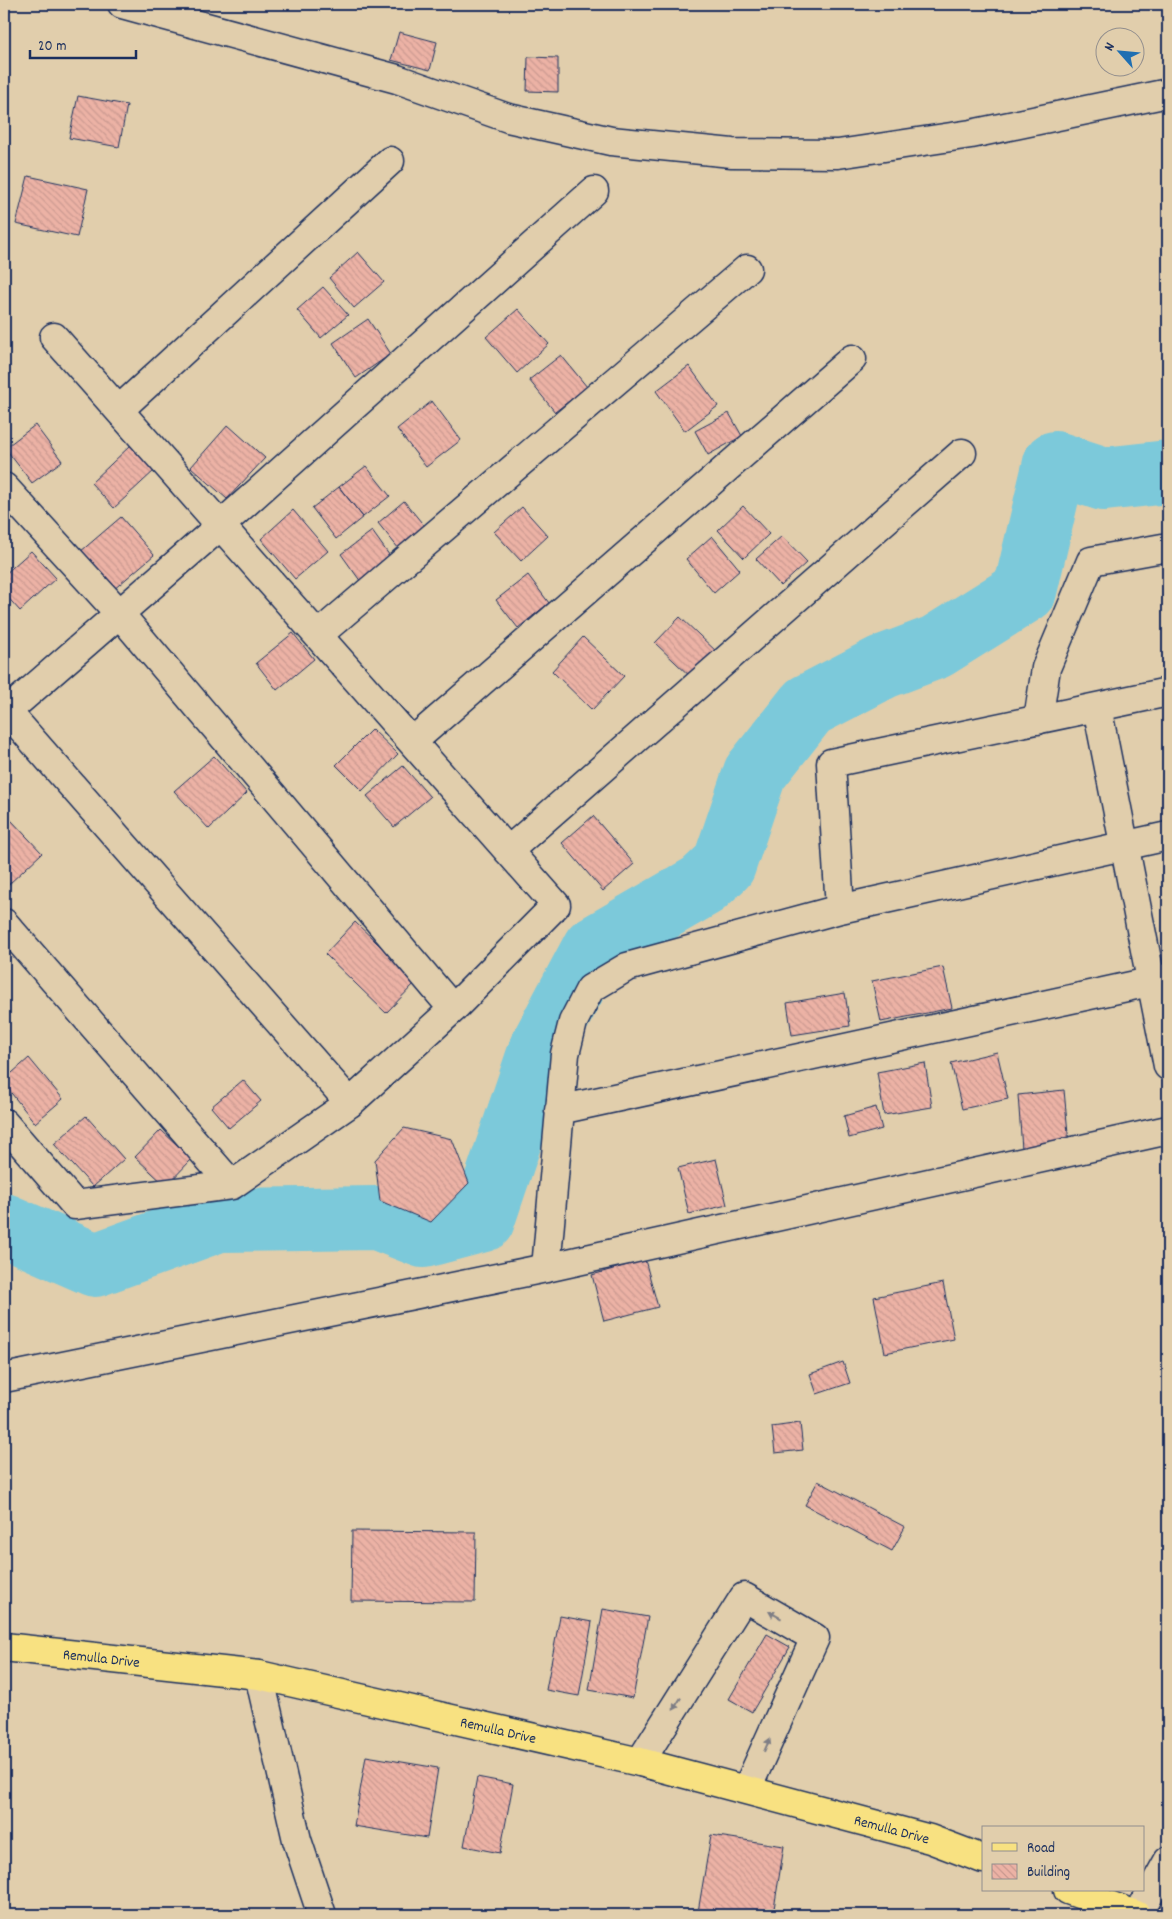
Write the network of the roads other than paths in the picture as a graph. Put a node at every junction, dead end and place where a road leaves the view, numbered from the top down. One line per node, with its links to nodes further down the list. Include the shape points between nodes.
1 (122, 4): 2 (street, via 397,79 508,118 611,141 732,153 838,154 970,134)
2 (1168, 93)
3 (390, 161): 8 (street)
4 (594, 191): 11 (street)
5 (747, 269): 14 (street)
6 (54, 337): 8 (street)
7 (852, 359): 19 (street)
8 (120, 409): 11 (street)
9 (962, 453): 22 (street)
10 (4, 486): 13 (street)
11 (221, 525): 13 (street); 14 (street)
12 (1168, 546): 18 (street, via 1091,561 1046,668)
13 (118, 614): 17 (street); 26 (street)
14 (318, 635): 19 (street)
15 (1168, 692): 16 (street)
16 (1097, 707): 18 (street); 21 (street)
17 (5, 711): 28 (street)
18 (1038, 720): 23 (street, via 831,763)
19 (412, 742): 22 (street)
20 (1168, 836): 21 (street)
21 (1124, 845): 23 (street); 25 (street)
22 (508, 851): 26 (street, via 556,905)
23 (840, 909): 29 (street, via 627,967 590,989 573,1022 565,1054)
24 (4, 923): 32 (street)
25 (1160, 980): 27 (street); 29 (street)
26 (453, 1009): 28 (street)
27 (1168, 1066)
28 (350, 1103): 32 (street)
29 (559, 1110): 33 (street)
30 (4, 1123): 32 (street, via 75,1204)
31 (1168, 1130): 33 (street)
32 (232, 1185)
33 (546, 1268): 34 (street)
34 (4, 1378)
35 (4, 1647): 36 (main road, Remulla Drive)
36 (259, 1674): 37 (main road, Remulla Drive); 42 (street, via 297,1840)
37 (640, 1762): 38 (main road, Remulla Drive); 38 (street, one-way to 37, via 815,1638 744,1597)
38 (747, 1789): 39 (main road, Remulla Drive, via 930,1839)
39 (982, 1859)
40 (1168, 1861): 43 (street)
41 (1074, 1892): 43 (main road)
42 (322, 1915)
43 (1137, 1915)

